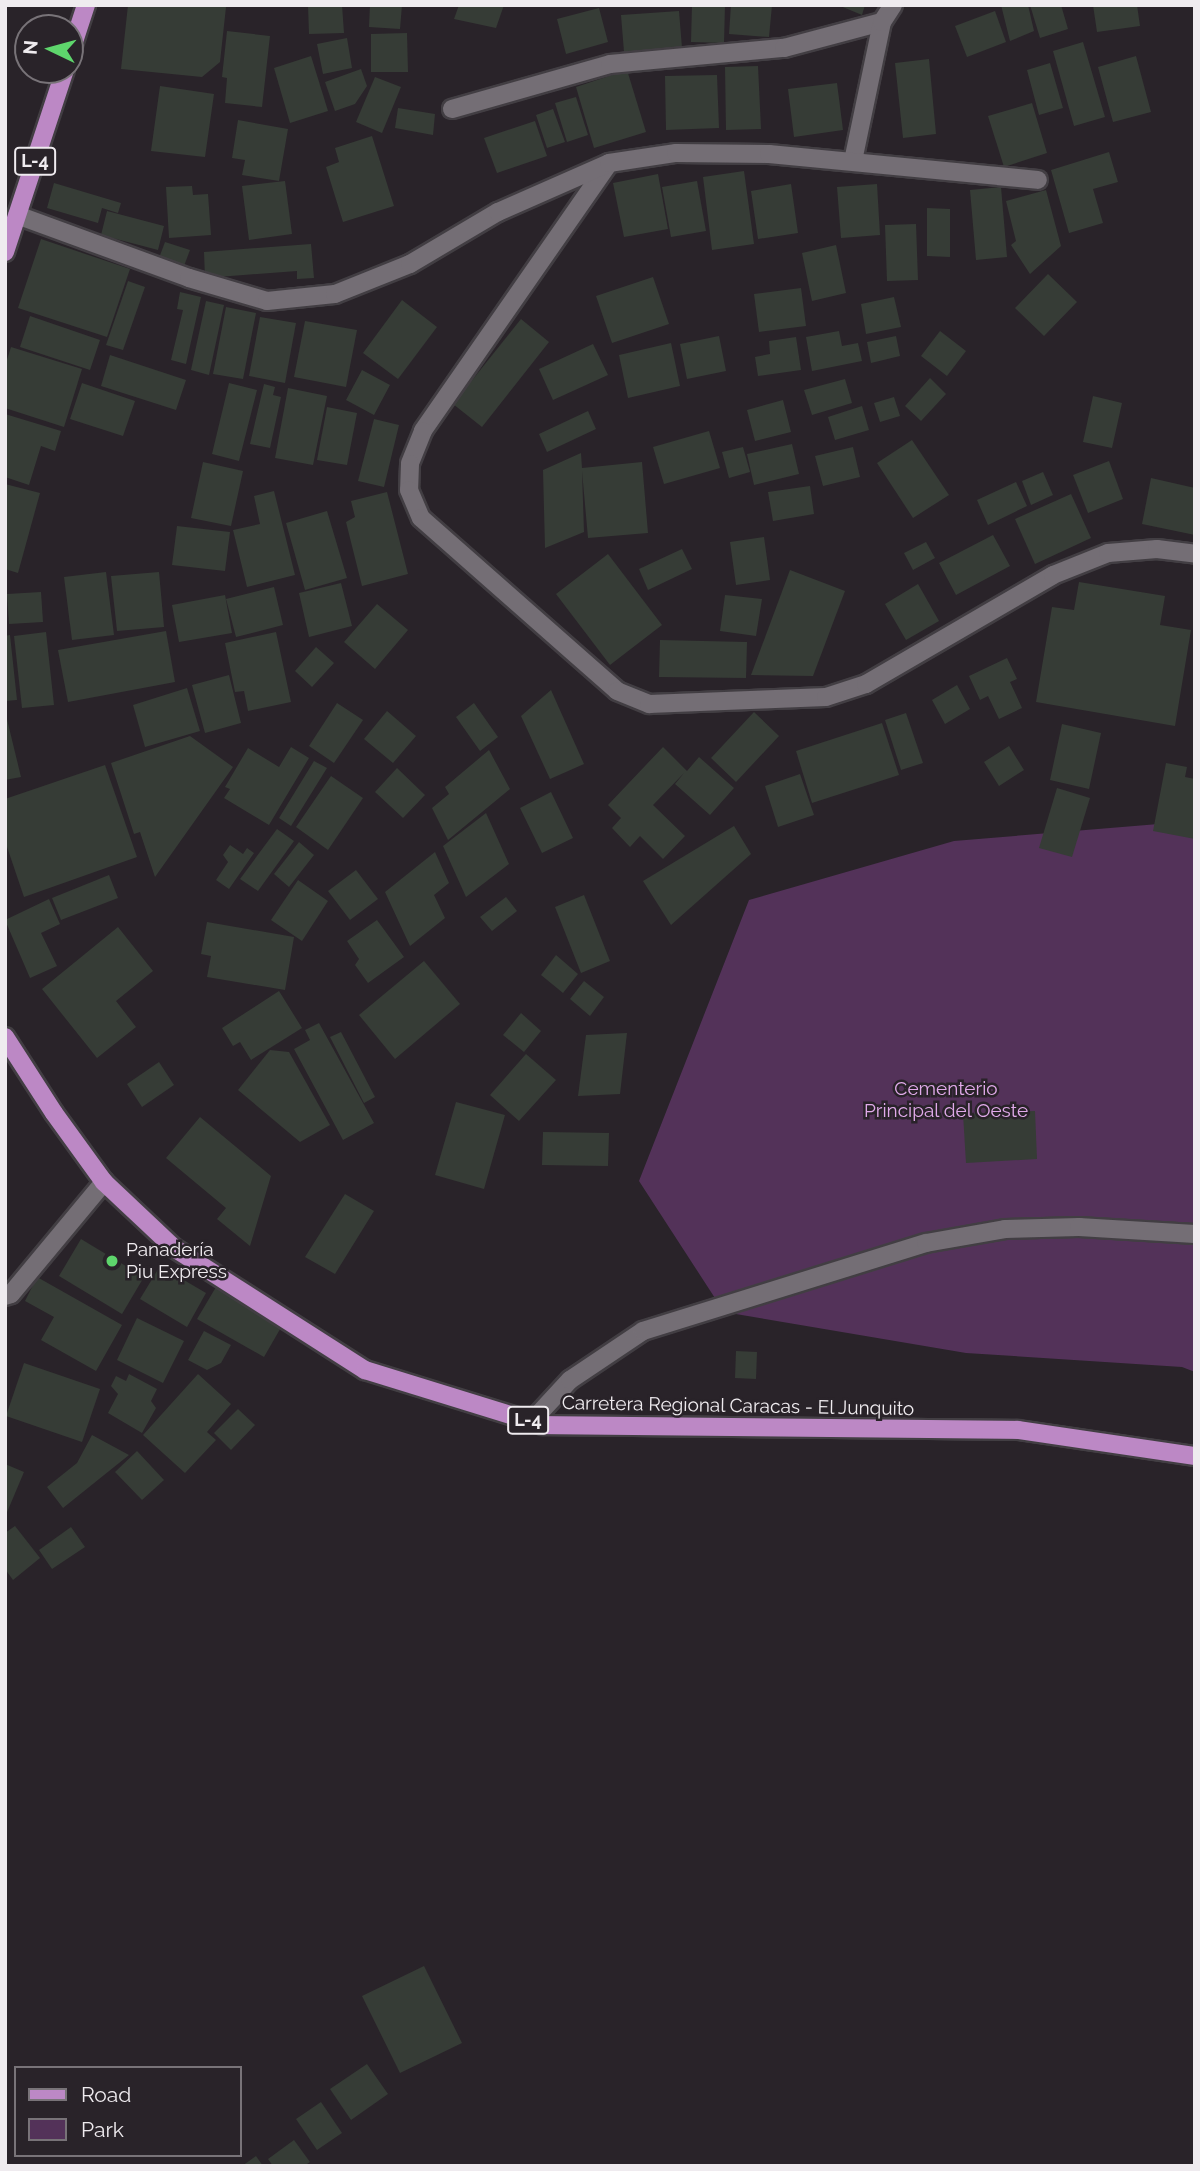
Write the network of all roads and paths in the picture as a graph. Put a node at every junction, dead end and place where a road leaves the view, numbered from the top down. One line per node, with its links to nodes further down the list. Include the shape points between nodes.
1 (893, 5): 2 (street)
2 (882, 22): 4 (street, via 784,48 610,64); 5 (street)
3 (60, 84): 8 (main road, L-4)
4 (452, 109)
5 (853, 161): 6 (street, via 676,153); 7 (street)
6 (609, 163): 8 (street, via 498,212 410,264 335,294 267,301 189,278); 10 (street, via 423,431 410,464 409,490 421,518 617,691 649,704 826,697 866,684 1053,575 1108,553 1157,550)
7 (1038, 180)
8 (17, 215): 9 (main road, L-4)
9 (5, 252)
10 (1195, 554)
11 (5, 1037): 12 (main road, Carretera Regional Caracas - El Junquito / L-4)
12 (104, 1182): 14 (street); 15 (main road, Carretera Regional Caracas - El Junquito / L-4, via 174,1248 365,1370)
13 (1195, 1234): 15 (street, via 1079,1227 1004,1229 926,1242 643,1331 570,1380)
14 (5, 1296)
15 (532, 1421): 16 (main road, Carretera Regional Caracas - El Junquito / L-4, via 543,1425 1018,1430)
16 (1195, 1456)

